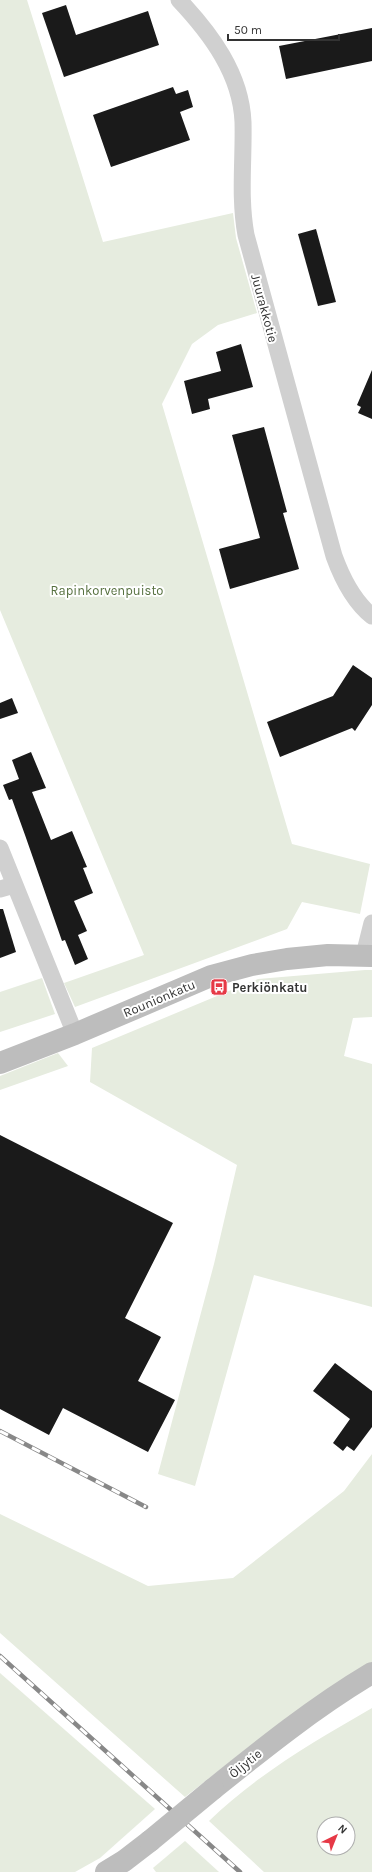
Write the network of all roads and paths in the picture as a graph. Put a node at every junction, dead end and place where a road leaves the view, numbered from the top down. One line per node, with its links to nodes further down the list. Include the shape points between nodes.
1 (179, 0): 2 (street, Juurakkotie, via 214,41 236,86 243,121 242,205 246,235 334,556 354,597)
2 (372, 616)
3 (0, 848): 4 (street)
4 (7, 887): 7 (street)
5 (372, 923): 6 (street)
6 (368, 956): 7 (main road, Rounionkatu, via 328,955 252,965 211,976)
7 (75, 1034): 8 (main road, Rounionkatu)
8 (0, 1063)
9 (372, 1673): 10 (main road, Öljytie, bridge, via 286,1730)
10 (115, 1867)

